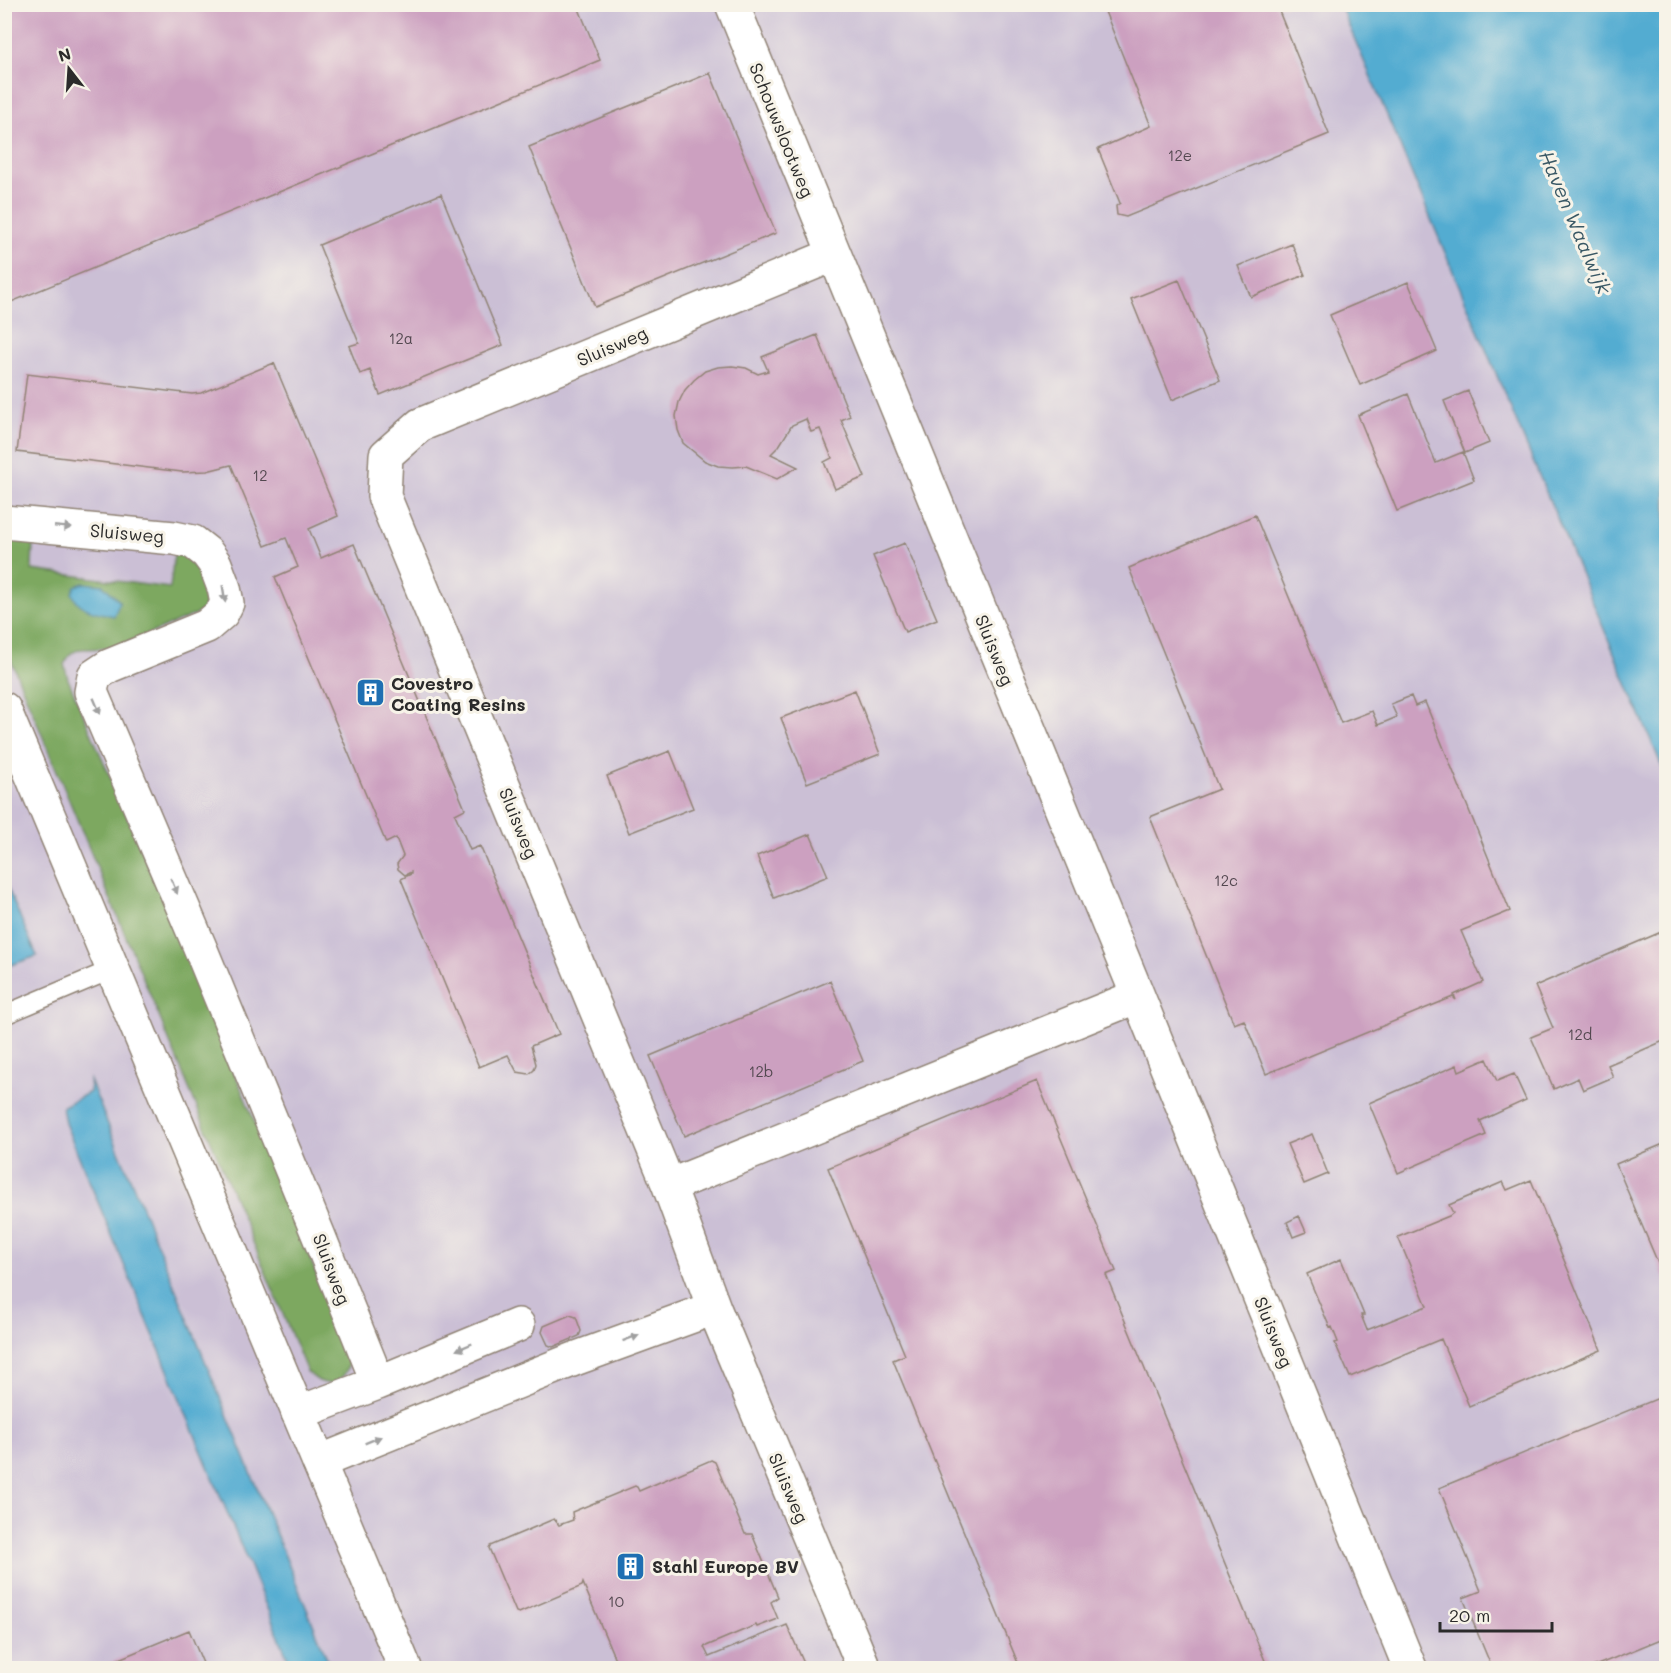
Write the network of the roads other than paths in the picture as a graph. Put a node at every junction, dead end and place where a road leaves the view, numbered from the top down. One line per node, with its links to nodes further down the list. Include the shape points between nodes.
1 (732, 4): 2 (street, Schouwslootweg)
2 (833, 255): 6 (street, Sluisweg); 8 (street, Sluisweg, via 420,425 386,455 384,496)
3 (4, 522): 11 (street, Sluisweg, one-way to 11, via 174,538 193,542 214,564 227,603 222,613 207,626 109,666 94,676 91,692)
4 (4, 709): 5 (street)
5 (113, 969): 7 (lane); 12 (street)
6 (1138, 996): 8 (street); 16 (street, Sluisweg)
7 (4, 1015)
8 (669, 1186): 9 (street, Sluisweg)
9 (714, 1308): 13 (street, one-way to 9, via 576,1358); 15 (street, Sluisweg)
10 (518, 1324): 11 (street, one-way to 11)
11 (378, 1383): 12 (street)
12 (298, 1413): 13 (street)
13 (319, 1462): 14 (street)
14 (405, 1668)
15 (864, 1668)
16 (1410, 1668)

